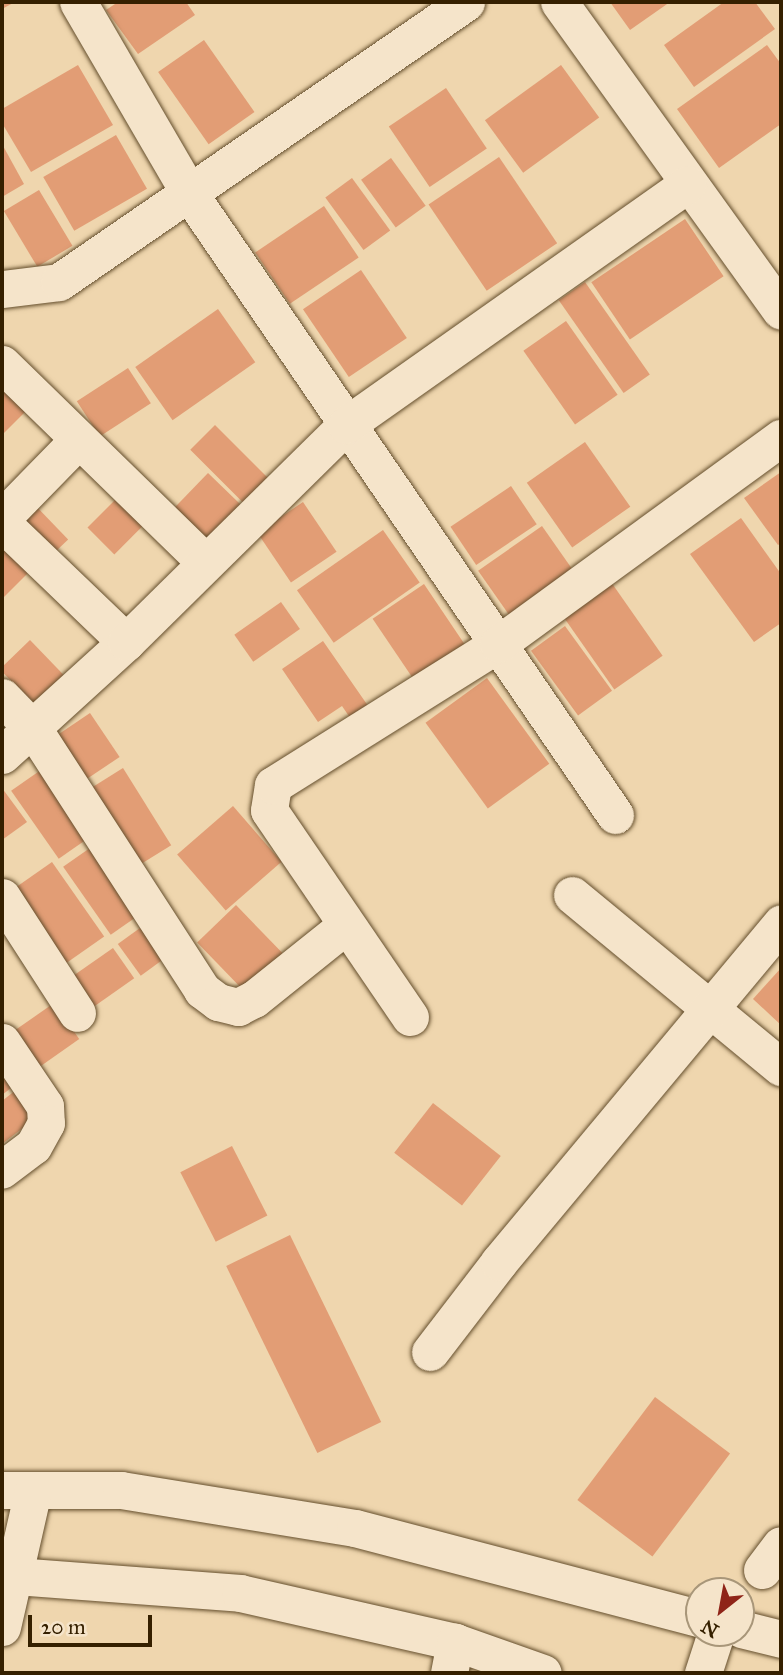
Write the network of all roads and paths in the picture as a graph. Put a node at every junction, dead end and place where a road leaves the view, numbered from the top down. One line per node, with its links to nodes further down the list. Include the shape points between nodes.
1 (78, 2): 5 (street)
2 (466, 2): 5 (street)
3 (559, 2): 4 (street)
4 (688, 184): 7 (street); 9 (street)
5 (189, 193): 6 (street, via 59,282 41,287); 9 (street)
6 (9, 278)
7 (781, 311)
8 (2, 364): 11 (street)
9 (346, 425): 13 (street); 15 (street)
10 (781, 438): 15 (street)
11 (78, 440): 12 (street); 13 (street)
12 (2, 521): 14 (street)
13 (205, 562): 14 (street)
14 (126, 642): 17 (street)
15 (498, 644): 19 (street); 23 (street, via 273,785 269,810)
16 (2, 697): 17 (street)
17 (34, 730): 18 (street); 23 (street, via 202,990 218,1002 238,1007 254,999)
18 (2, 755)
19 (615, 815)
20 (572, 895): 24 (street)
21 (2, 897): 25 (street)
22 (781, 923): 24 (street)
23 (345, 926): 26 (street)
24 (710, 1010): 28 (street); 30 (street, via 499,1262)
25 (77, 1013)
26 (410, 1017)
27 (2, 1042): 29 (street, via 45,1106 46,1124 33,1146)
28 (781, 1067)
29 (2, 1169)
30 (430, 1352)
31 (17, 1491): 32 (street); 33 (street, via 121,1490 355,1528)
32 (8, 1575): 34 (street); 38 (street, via 240,1594)
33 (685, 1614)
34 (2, 1627)
35 (755, 1632): 36 (street)
36 (781, 1639)
37 (711, 1647): 40 (street)
38 (452, 1658): 39 (street)
39 (543, 1673)
40 (703, 1673)

